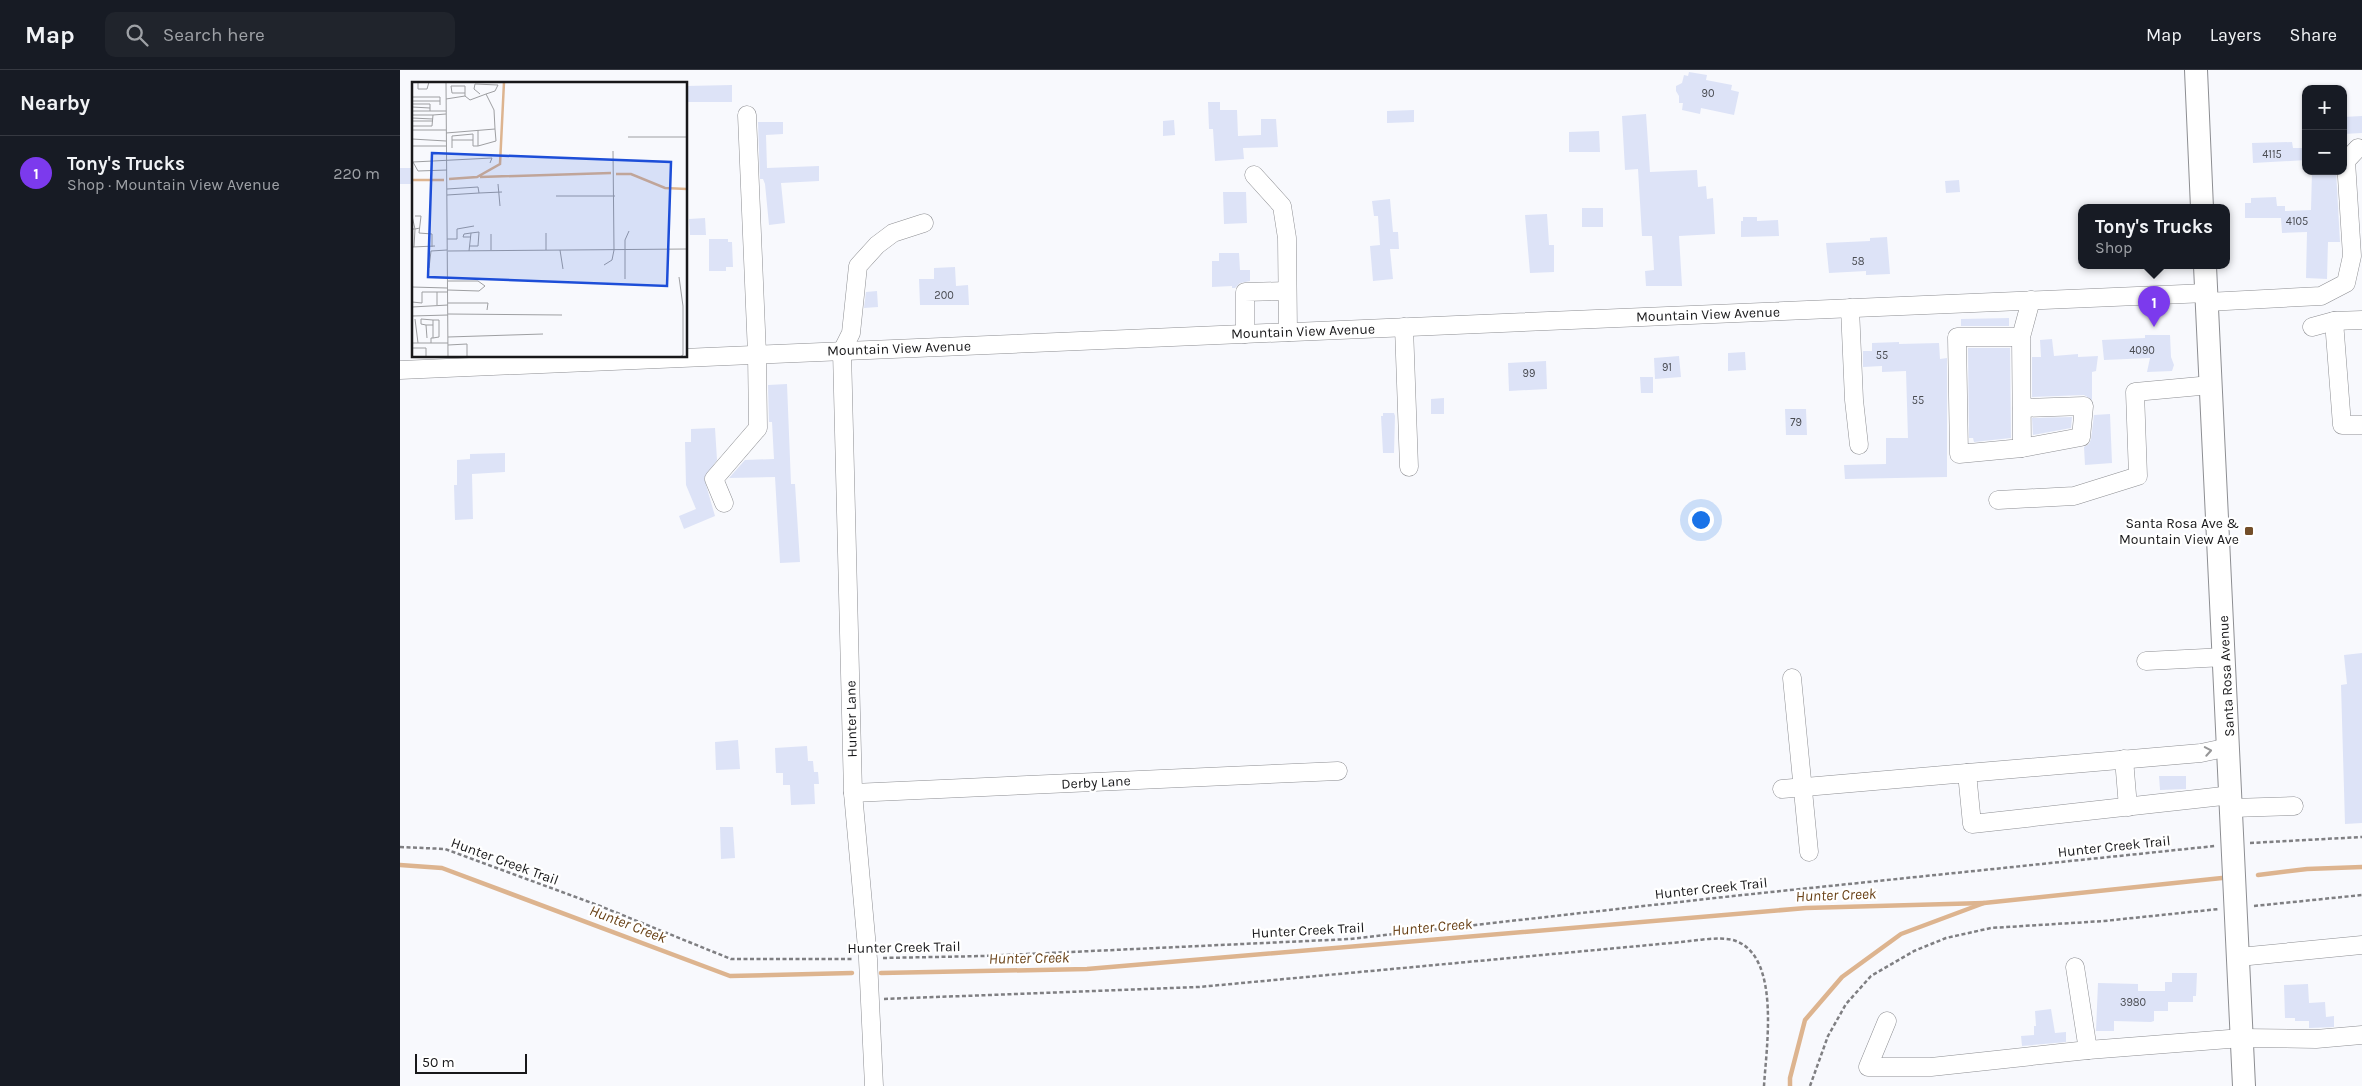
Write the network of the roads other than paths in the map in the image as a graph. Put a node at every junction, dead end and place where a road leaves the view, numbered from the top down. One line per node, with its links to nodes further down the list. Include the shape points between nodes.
1 (2196, 70): 5 (main road)
2 (747, 115): 20 (street)
3 (2358, 148): 9 (street, Mountain View Avenue, via 2346,161 2352,256 2346,283 2321,296)
4 (1254, 175): 8 (street, via 1282,206 1287,238)
5 (2202, 204)
6 (924, 223): 19 (street, via 893,233 858,266 851,333)
7 (2205, 269): 9 (main road, Santa Rosa Avenue)
8 (1288, 290): 16 (street); 17 (street, via 1245,292)
9 (2207, 298): 10 (street, Mountain View Avenue); 24 (main road, Santa Rosa Avenue)
10 (2030, 300): 11 (street, Mountain View Avenue); 18 (street)
11 (1850, 308): 14 (street, Mountain View Avenue); 27 (street)
12 (2362, 320): 13 (street)
13 (2334, 321): 15 (street); 26 (street, via 2342,425)
14 (1404, 327): 16 (street, Mountain View Avenue); 29 (street)
15 (2312, 327)
16 (1288, 332): 17 (street, Mountain View Avenue)
17 (1245, 334): 19 (street, Mountain View Avenue)
18 (2021, 337): 25 (street); 28 (street, via 1957,336 1959,454)
19 (842, 351): 20 (street, Mountain View Avenue); 41 (street, Hunter Lane)
20 (757, 354): 21 (street, Mountain View Avenue); 31 (street, via 758,428 714,479)
21 (688, 357)
22 (668, 358): 23 (street, Mountain View Avenue)
23 (400, 370)
24 (2211, 386): 30 (street, via 2135,392 2138,476 2074,496); 32 (main road, Santa Rosa Avenue)
25 (2022, 408): 28 (street); 28 (street, via 2084,406 2081,437)
26 (2362, 425)
27 (1859, 445)
28 (2022, 448)
29 (1408, 467)
30 (1998, 500)
31 (724, 503)
32 (2225, 657): 33 (street); 35 (main road, Santa Rosa Avenue)
33 (2146, 661)
34 (1792, 678): 39 (street)
35 (2229, 748): 36 (street, one-way to 35); 42 (main road, Santa Rosa Avenue)
36 (2124, 759): 38 (street); 44 (street)
37 (1338, 771): 41 (street, Derby Lane)
38 (1967, 773): 39 (street); 44 (street, via 1972,824)
39 (1804, 787): 40 (street); 45 (street)
40 (1782, 789)
41 (853, 793): 53 (street, Hunter Lane, via 868,958)
42 (2232, 802): 43 (street); 44 (street, via 2190,800); 47 (main road, Santa Rosa Avenue)
43 (2294, 806)
44 (2128, 807)
45 (1809, 852)
46 (2362, 945): 47 (street)
47 (2239, 958): 51 (main road, Santa Rosa Avenue)
48 (2076, 967): 52 (street)
49 (1887, 1021): 52 (street, via 1868,1067 1931,1067)
50 (2362, 1035): 51 (street, via 2316,1039)
51 (2242, 1038): 52 (street); 54 (main road, Santa Rosa Avenue)
52 (2088, 1050)
53 (874, 1086)
54 (2244, 1086)

